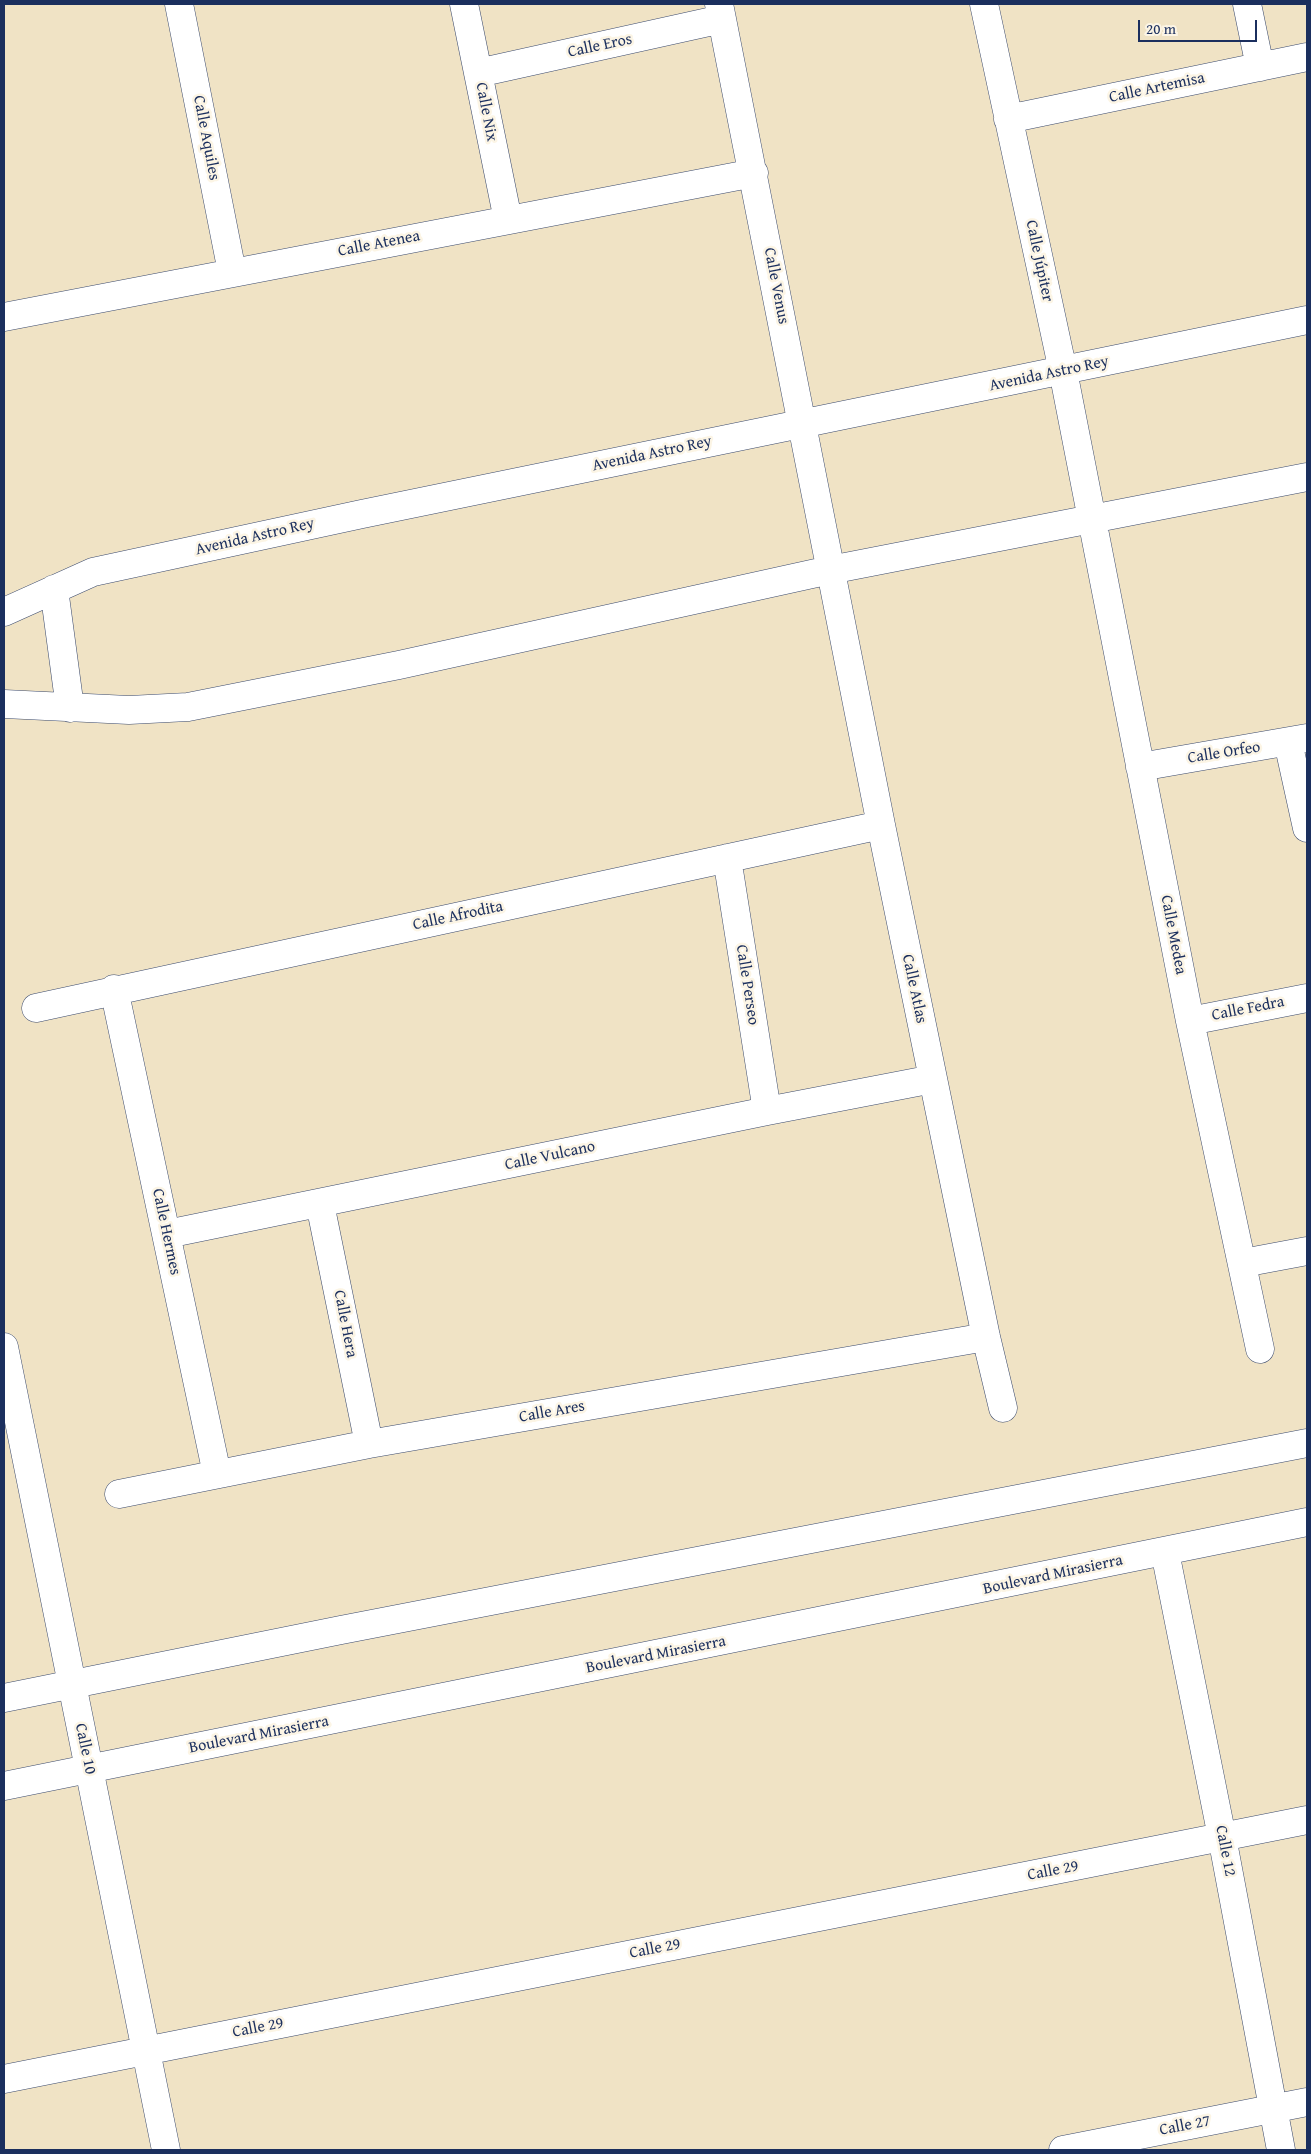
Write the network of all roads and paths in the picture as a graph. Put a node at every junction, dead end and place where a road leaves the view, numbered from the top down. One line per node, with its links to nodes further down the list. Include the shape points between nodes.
1 (179, 4): 12 (street, Calle Aquiles)
2 (464, 4): 8 (street, Calle Nix)
3 (984, 4): 9 (street, Calle Júpiter)
4 (1247, 4): 7 (street)
5 (721, 11): 8 (street, Calle Eros); 10 (street, Calle Venus)
6 (1307, 57): 7 (street, Calle Artemisa)
7 (1260, 67): 9 (street, Calle Artemisa)
8 (478, 73): 11 (street, Calle Nix)
9 (1008, 119): 15 (street, Calle Júpiter)
10 (754, 173): 11 (street, Calle Atenea); 16 (street, Calle Venus)
11 (508, 220): 12 (street, Calle Atenea)
12 (232, 272): 13 (street, Calle Atenea)
13 (4, 317)
14 (1307, 320): 15 (street, Avenida Astro Rey)
15 (1063, 372): 16 (street, Avenida Astro Rey); 18 (street, Calle Júpiter)
16 (803, 424): 19 (street, Calle Venus); 20 (street, Avenida Astro Rey, via 93,572)
17 (1307, 477): 18 (street)
18 (1092, 520): 19 (street); 25 (street, Calle Medea)
19 (830, 570): 23 (street, via 408,663 188,707 130,710); 26 (street, Calle Atlas)
20 (54, 589): 21 (street, Avenida Astro Rey); 23 (street)
21 (4, 612)
22 (4, 704): 23 (street)
23 (70, 708)
24 (1298, 740): 25 (street, Calle Orfeo); 27 (street)
25 (1140, 767): 32 (street, Calle Medea)
26 (881, 825): 28 (street, Calle Afrodita); 33 (street, Calle Atlas)
27 (1307, 828)
28 (727, 858): 29 (street, Calle Afrodita); 34 (street, Calle Perseo)
29 (114, 989): 31 (street, Calle Afrodita); 36 (street, Calle Hermes)
30 (1307, 998): 32 (street, Calle Fedra)
31 (36, 1008)
32 (1190, 1021): 38 (street, Calle Medea)
33 (933, 1080): 34 (street, Calle Vulcano); 39 (street, Calle Atlas)
34 (767, 1111): 35 (street, Calle Vulcano)
35 (320, 1204): 36 (street, Calle Vulcano); 44 (street, Calle Hera)
36 (167, 1234): 45 (street, Calle Hermes)
37 (1307, 1251): 38 (street)
38 (1243, 1263): 41 (street, Calle Medea)
39 (986, 1337): 42 (street, Calle Atlas); 44 (street, Calle Ares)
40 (4, 1347): 49 (street, Calle 10)
41 (1260, 1349)
42 (1003, 1408)
43 (1307, 1443): 49 (street)
44 (369, 1444): 45 (street, Calle Ares)
45 (217, 1474): 46 (street, Calle Ares)
46 (119, 1494)
47 (1307, 1522): 48 (street, Boulevard Mirasierra)
48 (1165, 1552): 51 (street, Boulevard Mirasierra); 54 (street, Calle 12)
49 (71, 1684): 50 (street); 51 (street, Calle 10)
50 (4, 1698)
51 (89, 1769): 52 (street, Boulevard Mirasierra); 55 (street, Calle 10)
52 (4, 1786)
53 (1307, 1820): 54 (street, Calle 29)
54 (1222, 1837): 55 (street, Calle 29); 58 (street, Calle 12)
55 (146, 2050): 56 (street, Calle 29); 59 (street, Calle 10)
56 (4, 2079)
57 (1307, 2102): 58 (street, Calle 27)
58 (1273, 2109): 60 (street, Calle 27); 61 (street, Calle 12)
59 (166, 2150)
60 (1063, 2150)
61 (1281, 2150)

